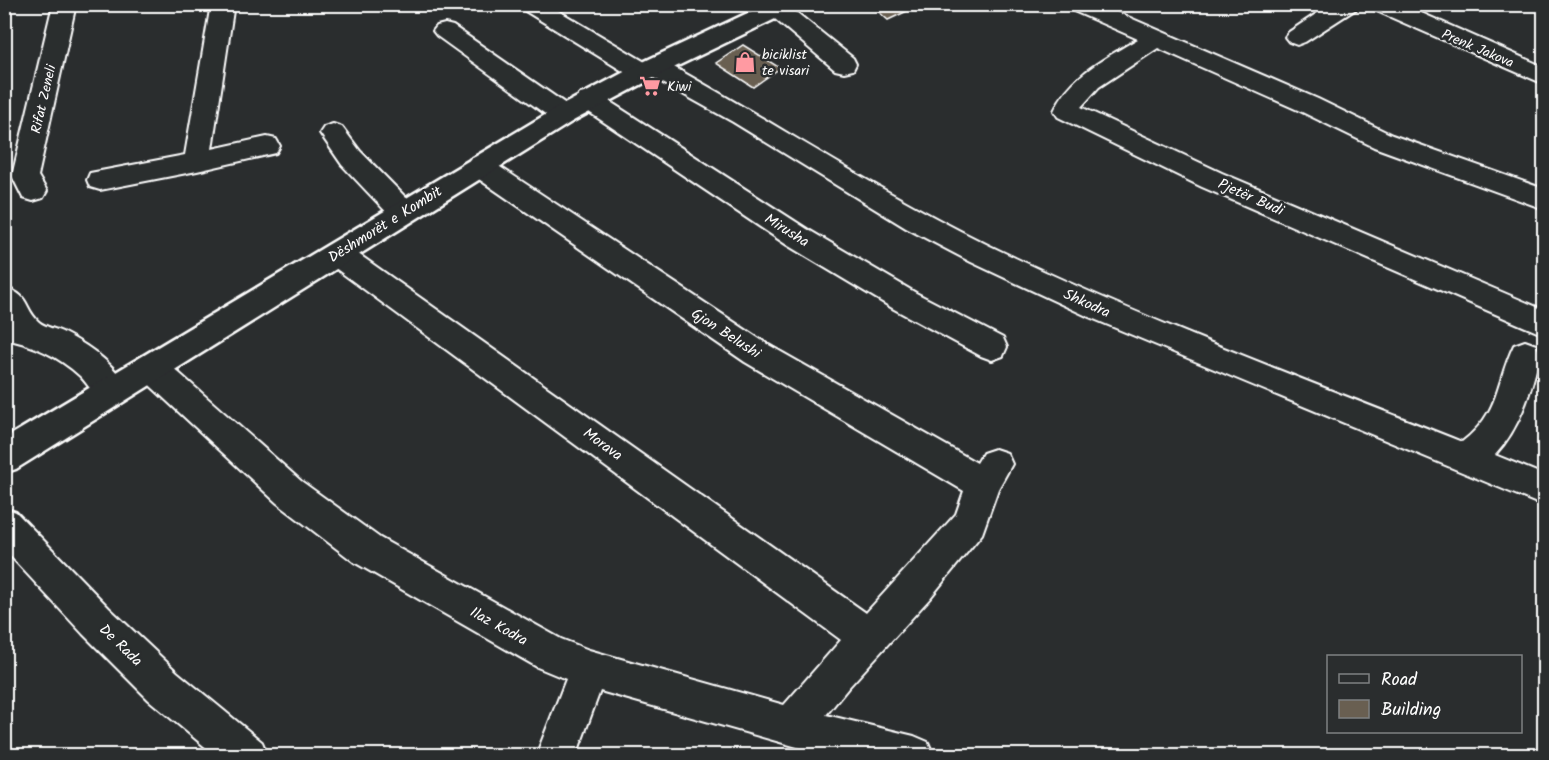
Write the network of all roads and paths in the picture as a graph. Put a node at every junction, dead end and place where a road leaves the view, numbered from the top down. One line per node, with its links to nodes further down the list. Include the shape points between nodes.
1 (65, 4): 21 (street, Rifat Zeneli, via 25,176)
2 (223, 4): 18 (street)
3 (530, 4): 12 (street, Shkodra)
4 (1077, 4): 10 (street)
5 (1348, 4): 9 (street)
6 (1380, 4): 13 (street, Prenk Jakova)
7 (783, 7): 11 (street, Dëshmorët e Kombit); 12 (main road, Dëshmorët e Kombit)
8 (445, 31): 15 (street)
9 (1297, 37)
10 (1154, 39): 22 (street, via 1383,141); 26 (street, Pjetër Budi, via 1094,78 1074,96 1067,111 1212,180)
11 (844, 64)
12 (648, 70): 14 (main road, Dëshmorët e Kombit); 33 (street, Shkodra, via 742,116 916,221 981,254 1131,322)
13 (1545, 76)
14 (589, 100): 15 (main road, Dëshmorët e Kombit); 28 (street, Mirusha, via 797,237)
15 (564, 115): 19 (main road, Dëshmorët e Kombit)
16 (333, 134): 23 (street)
17 (267, 146): 18 (street)
18 (197, 162): 20 (street)
19 (479, 166): 23 (main road, Dëshmorët e Kombit); 36 (street, Gjon Belushi, via 756,353 989,474 970,523)
20 (100, 180)
21 (33, 191)
22 (1545, 199)
23 (404, 213): 24 (main road, Dëshmorët e Kombit)
24 (337, 254): 30 (main road, Dëshmorët e Kombit); 36 (street, Morava)
25 (4, 300): 27 (street, via 10,302)
26 (1545, 323)
27 (16, 328): 31 (street, via 67,348 101,375)
28 (992, 347)
29 (1525, 354): 33 (street, via 1496,433)
30 (151, 367): 31 (main road, Dëshmorët e Kombit); 37 (street, Ilaz Kodra, via 289,492 367,550 550,654)
31 (113, 391): 32 (main road, Dëshmorët e Kombit)
32 (4, 458)
33 (1467, 458): 34 (street, Shkodra)
34 (1545, 491)
35 (4, 524): 39 (street, De Rada, via 163,686)
36 (868, 637): 38 (street)
37 (589, 669): 38 (street, Ilaz Kodra); 40 (street)
38 (792, 727): 41 (street, Ilaz Kodra)
39 (248, 756)
40 (556, 756)
41 (914, 756)

